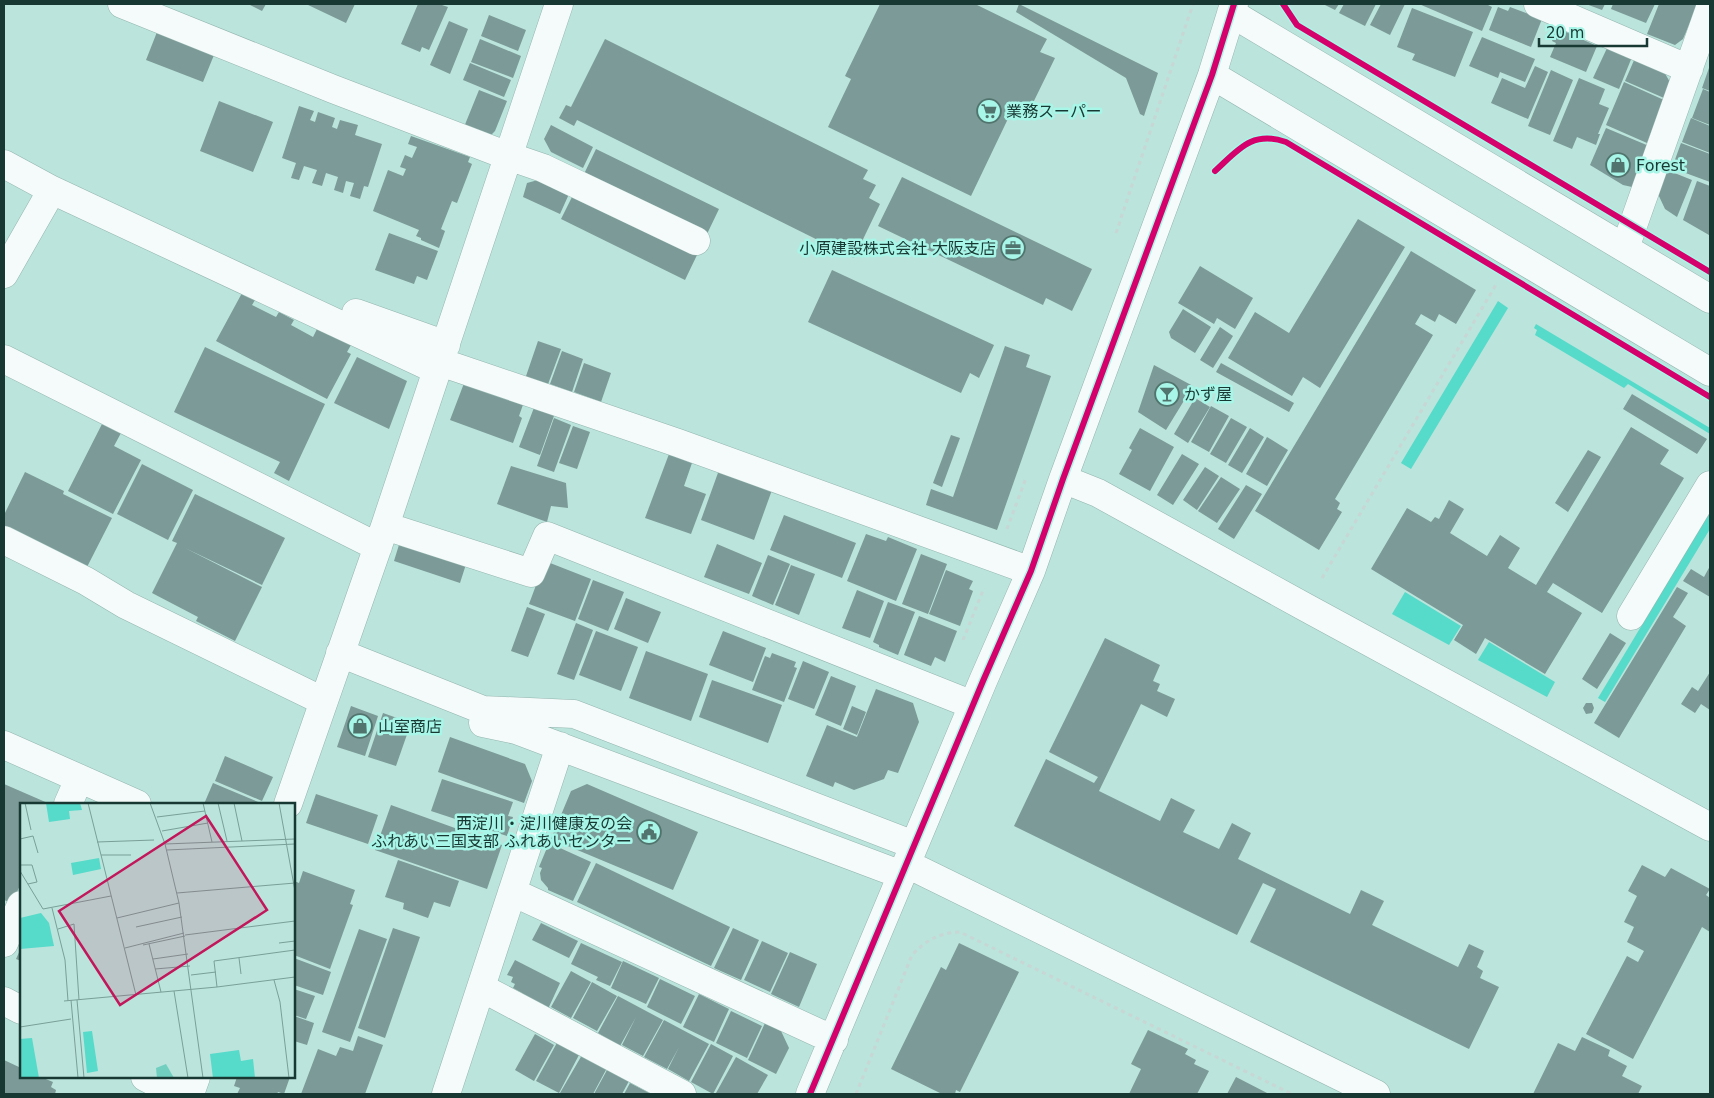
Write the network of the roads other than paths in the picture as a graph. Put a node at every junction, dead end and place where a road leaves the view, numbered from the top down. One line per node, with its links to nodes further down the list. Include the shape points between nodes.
1 (122, 4): 8 (street)
2 (560, 4): 8 (street)
3 (1538, 4): 6 (street)
4 (1233, 8): 7 (street); 12 (street)
5 (1710, 8): 6 (street)
6 (1689, 69): 12 (street)
7 (1212, 75): 18 (street); 19 (street)
8 (508, 156): 11 (street, via 543,168); 17 (street)
9 (4, 164): 10 (street)
10 (52, 190): 13 (street); 17 (street)
11 (696, 240)
12 (1625, 248): 14 (street)
13 (4, 274)
14 (1710, 299)
15 (356, 313): 17 (street)
16 (4, 359): 21 (street)
17 (441, 359): 21 (street); 23 (street)
18 (1710, 372)
19 (1063, 479): 23 (street); 34 (street, via 1098,493)
20 (1710, 486): 24 (street)
21 (381, 536): 25 (street); 27 (street, via 531,573 547,536)
22 (4, 540): 26 (street, via 86,581 126,606)
23 (1031, 570): 27 (street)
24 (1631, 616)
25 (338, 659): 26 (street); 29 (street, via 474,721 516,730); 35 (street, via 483,710 574,714)
26 (323, 701): 33 (street)
27 (973, 705): 35 (street)
28 (4, 745): 30 (street)
29 (560, 746): 35 (street); 36 (street)
30 (79, 779): 31 (street); 32 (street)
31 (68, 803)
32 (135, 803)
33 (288, 803)
34 (1710, 827)
35 (908, 861): 42 (street); 50 (street)
36 (512, 892): 39 (street); 42 (street)
37 (20, 907): 38 (street)
38 (4, 943)
39 (482, 988): 47 (street); 48 (street)
40 (4, 1001): 41 (street)
41 (20, 1009)
42 (834, 1040): 49 (street)
43 (147, 1078): 45 (street)
44 (196, 1078): 46 (street)
45 (178, 1094)
46 (190, 1094)
47 (446, 1094)
48 (682, 1094)
49 (810, 1094)
50 (1376, 1094)

